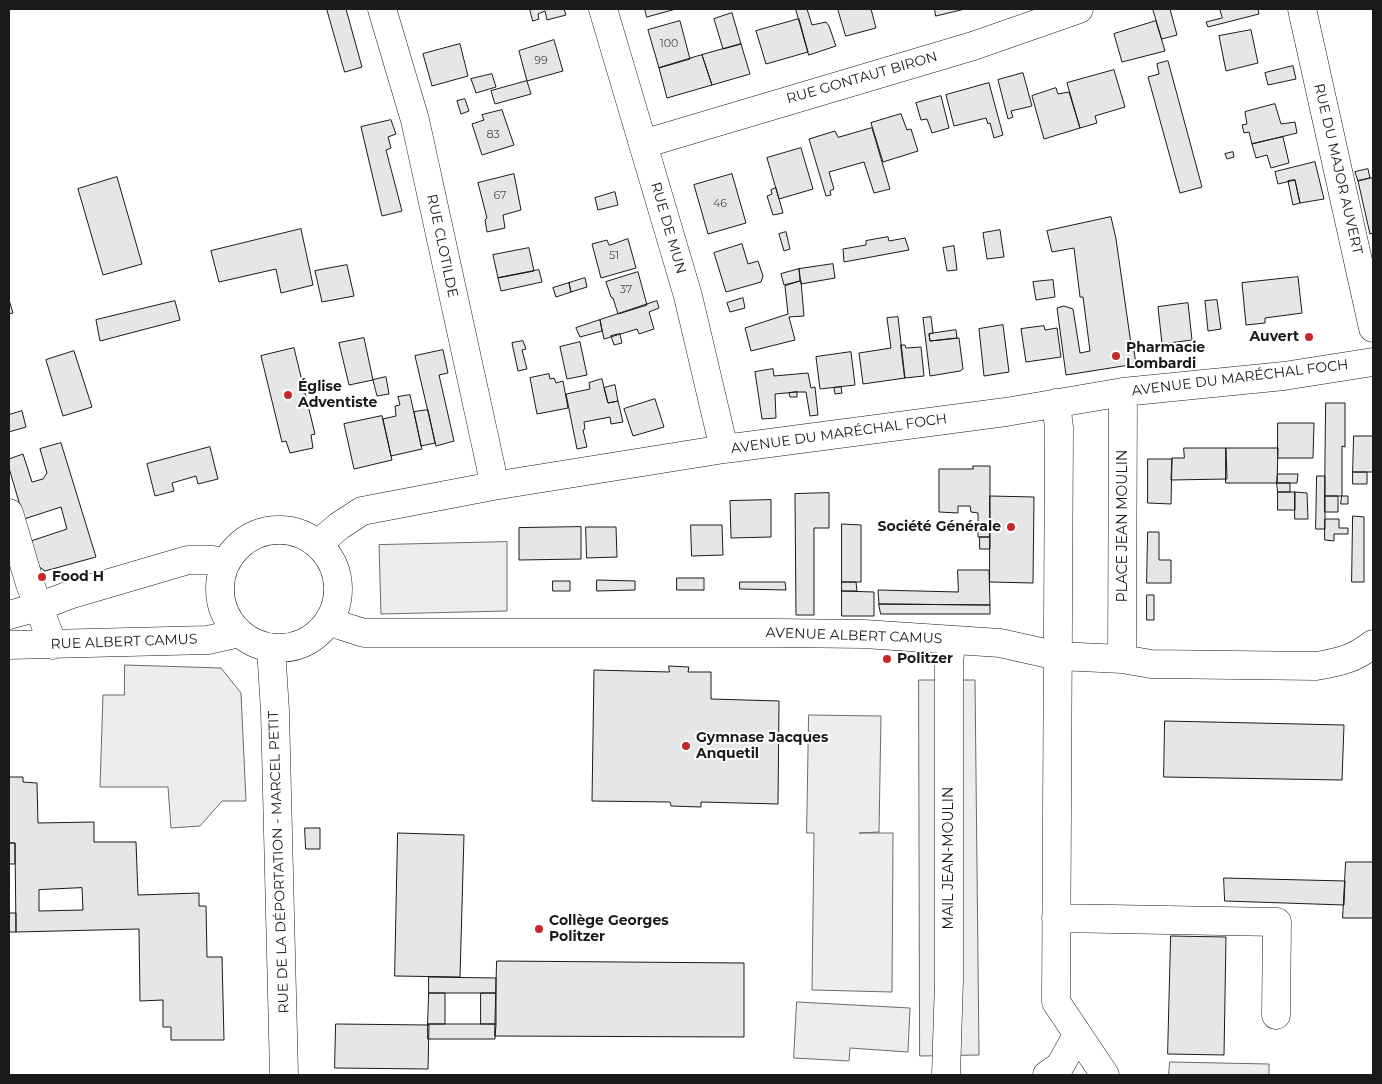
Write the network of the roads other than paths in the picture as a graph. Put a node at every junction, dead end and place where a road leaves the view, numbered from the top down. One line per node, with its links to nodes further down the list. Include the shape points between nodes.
1 (382, 9): 11 (street, RUE CLOTILDE, via 414,120)
2 (603, 9): 5 (street, RUE DE MUN)
3 (1080, 9): 5 (street, RUE GONTAUT BIRON, via 974,46)
4 (1302, 9): 6 (street, RUE DU MAJOR AUVERT)
5 (643, 144): 10 (street, RUE DE MUN, via 688,296)
6 (1373, 328)
7 (1373, 362): 8 (street, AVENUE DU MARÉCHAL FOCH, via 1284,376)
8 (1123, 392): 9 (street, AVENUE DU MARÉCHAL FOCH); 24 (street, PLACE JEAN MOULIN)
9 (1056, 403): 10 (street, AVENUE DU MARÉCHAL FOCH); 23 (street, via 1059,428)
10 (724, 449): 11 (street, AVENUE DU MARÉCHAL FOCH)
11 (494, 486): 13 (street, AVENUE DU MARÉCHAL FOCH, via 362,510)
12 (9, 513): 15 (street)
13 (318, 544): 14 (street, via 303,534 267,530 235,546); 16 (street, via 335,571 338,587)
14 (225, 562): 15 (street, via 188,560); 17 (street, via 219,580 220,600 226,618)
15 (22, 611): 21 (street)
16 (330, 618): 18 (street, AVENUE ALBERT CAMUS, via 364,633 864,634); 22 (street, via 320,632 305,642 289,648)
17 (239, 633): 21 (street, RUE ALBERT CAMUS, via 208,640); 22 (street, via 254,643)
18 (951, 640): 23 (street, AVENUE ALBERT CAMUS, via 1000,643); 29 (street, MAIL JEAN-MOULIN)
19 (1373, 644): 24 (street, AVENUE ALBERT CAMUS, via 1342,662 1316,666 1151,664)
20 (9, 645): 21 (street, RUE ALBERT CAMUS)
21 (53, 645)
22 (271, 648): 28 (street, RUE DE LA DÉPORTATION - MARCEL PETIT)
23 (1058, 656): 24 (street, AVENUE ALBERT CAMUS); 25 (street)
24 (1122, 659)
25 (1056, 918): 26 (street, via 1277,922); 27 (street, via 1056,1002)
26 (1276, 1015)
27 (1077, 1035): 30 (street, via 1060,1066); 31 (street)
28 (284, 1075)
29 (946, 1075)
30 (1047, 1075)
31 (1105, 1075)

